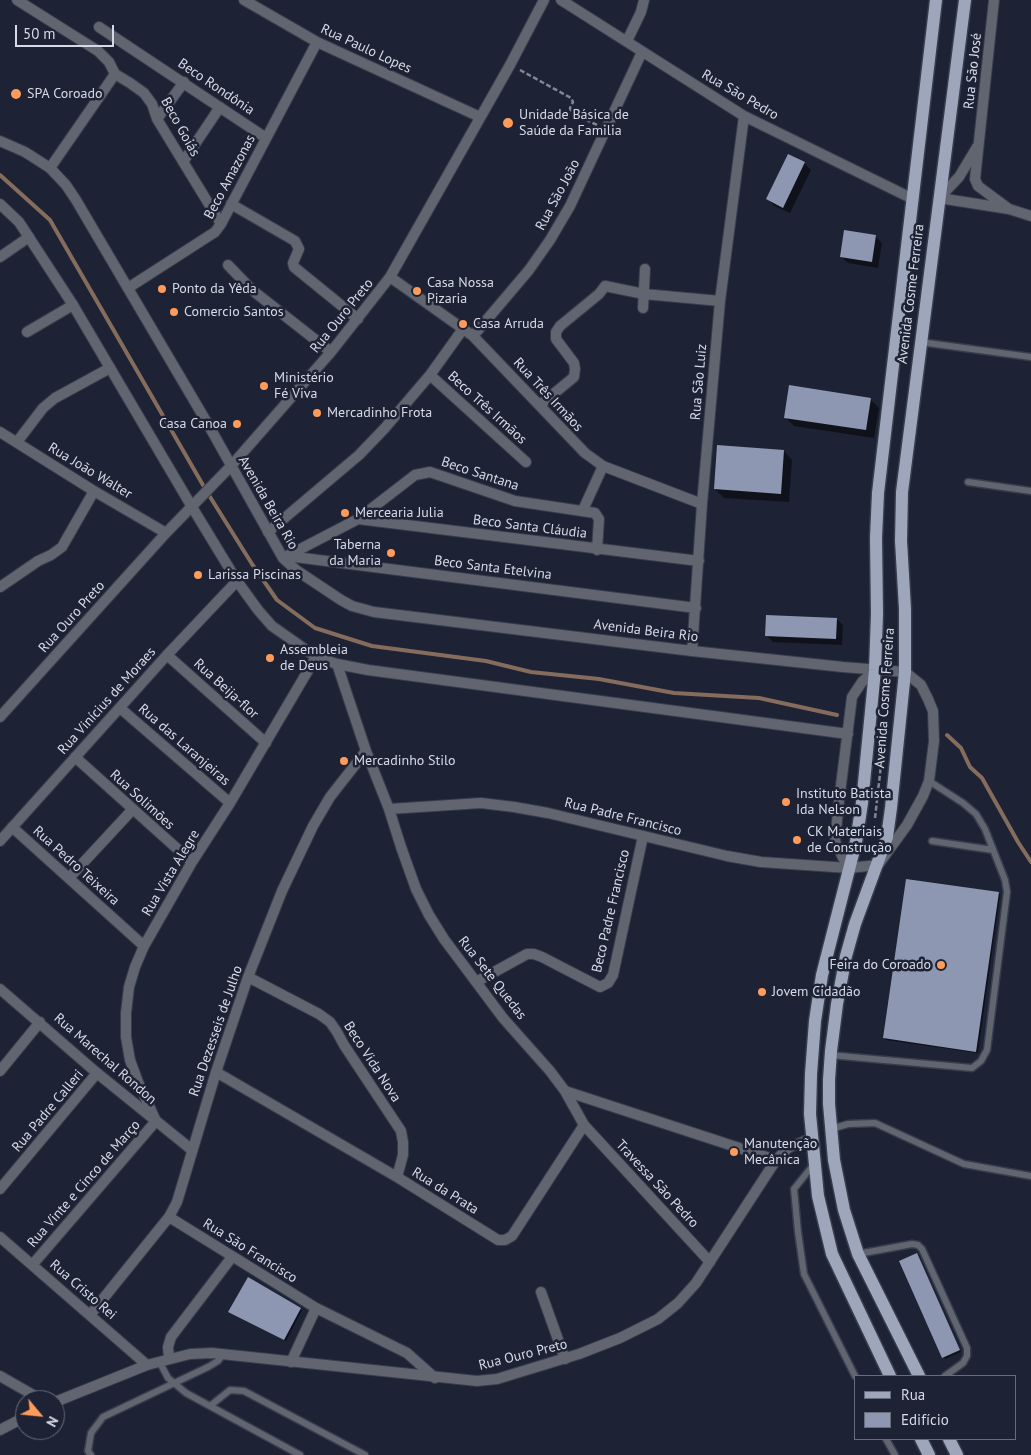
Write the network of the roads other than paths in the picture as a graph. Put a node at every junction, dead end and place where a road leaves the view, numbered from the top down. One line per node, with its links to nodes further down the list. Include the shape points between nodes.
1 (17, 0): 13 (street, via 98,51)
2 (244, 0): 10 (street, Rua Paulo Lopes)
3 (544, 0): 17 (street, Rua Ouro Preto)
4 (561, 0): 11 (street, Rua São Pedro)
5 (644, 0): 11 (street)
6 (936, 0): 25 (main road, Avenida Cosme Ferreira)
7 (965, 0): 24 (main road, Avenida Cosme Ferreira)
8 (994, 0): 21 (street, Rua São José)
9 (99, 27): 14 (street, Beco Rondônia)
10 (317, 42): 17 (street, Rua Paulo Lopes); 19 (street, Beco Amazonas)
11 (627, 42): 12 (street, Rua São Pedro)
12 (642, 52): 16 (street, Rua São Pedro); 44 (street, Rua São João, via 570,206 550,240)
13 (115, 74): 18 (street, Beco Goiás, via 144,93); 23 (street)
14 (184, 82): 15 (street, Beco Rondônia); 18 (street)
15 (220, 107): 19 (street, Beco Rondônia); 22 (street)
16 (744, 116): 25 (street, Rua São Pedro); 38 (street, Rua São Luiz)
17 (480, 117): 35 (street, Rua Ouro Preto)
18 (157, 119): 22 (street, Beco Goiás)
19 (266, 138): 27 (street, Beco Amazonas)
20 (0, 141): 23 (street, Avenida Beira Rio)
21 (979, 145): 24 (street, Rua São José, via 959,177); 28 (street, Rua São José, via 976,184)
22 (183, 162): 30 (street, Beco Goiás)
23 (50, 168): 36 (street, Avenida Beira Rio, via 76,200)
24 (939, 198): 28 (street, Rua São José); 45 (main road, Avenida Cosme Ferreira)
25 (913, 199): 75 (main road, Avenida Cosme Ferreira, via 878,493)
26 (0, 204): 31 (street)
27 (231, 204): 30 (street, Beco Amazonas); 41 (street, via 295,241 299,249 294,267)
28 (1009, 209): 29 (street, Rua São José)
29 (1031, 216)
30 (221, 224): 36 (street, Beco Amazonas, via 207,239)
31 (29, 237): 32 (street); 39 (street)
32 (0, 257)
33 (228, 265): 46 (street, via 252,290)
34 (645, 269): 37 (street)
35 (390, 277): 41 (street, Rua Ouro Preto); 42 (street, Rua Três Irmãos)
36 (128, 288): 55 (street, Avenida Beira Rio, via 209,426)
37 (644, 294): 38 (street); 40 (street); 50 (street, via 605,286 560,326 556,338 574,363 574,377)
38 (720, 301): 59 (street, Rua São Luiz)
39 (73, 305): 43 (street); 48 (street)
40 (643, 308)
41 (358, 319): 46 (street, Rua Ouro Preto)
42 (463, 329): 44 (street, Rua Três Irmãos); 49 (street)
43 (27, 332)
44 (473, 336): 50 (street, Rua Três Irmãos)
45 (920, 342): 47 (lane); 76 (main road, Avenida Cosme Ferreira, via 902,492)
46 (331, 352): 55 (street, Rua Ouro Preto)
47 (1031, 357)
48 (110, 368): 52 (street, via 49,403); 60 (street)
49 (430, 375): 53 (street, Beco Três Irmãos); 63 (street, via 359,454)
50 (540, 405): 54 (street, Rua Três Irmãos, via 584,453)
51 (1, 434): 52 (street, Rua João Walter)
52 (17, 442): 57 (street, Rua João Walter)
53 (526, 462)
54 (603, 466): 59 (street, Rua Três Irmãos); 61 (street)
55 (228, 469): 60 (street, Rua Ouro Preto); 63 (street, Avenida Beira Rio)
56 (968, 482): 58 (lane)
57 (94, 491): 64 (street, Rua João Walter); 69 (street, via 62,547)
58 (1031, 491)
59 (702, 504): 67 (street, Rua São Luiz)
60 (192, 506): 64 (street, Rua Ouro Preto); 68 (street)
61 (583, 510): 62 (street, Beco Santana, via 515,500 430,472 415,475); 65 (street, via 595,513 599,519)
62 (358, 519): 65 (street, Beco Santa Cláudia); 66 (street, Beco Santana)
63 (268, 532): 66 (street, Avenida Beira Rio)
64 (166, 533): 78 (street, Rua Ouro Preto)
65 (597, 550): 67 (street, Beco Santa Cláudia)
66 (285, 557): 70 (street, Beco Santa Etelvina); 71 (street, Avenida Beira Rio, via 307,579 352,606 374,612)
67 (699, 561): 70 (street, Rua São Luiz)
68 (237, 581): 72 (street, Rua Vinícius de Moraes); 73 (street, via 272,626)
69 (0, 587)
70 (696, 608): 71 (street, Rua São Luiz)
71 (692, 651): 75 (street, Avenida Beira Rio)
72 (167, 655): 77 (street, Rua Vinícius de Moraes); 80 (street, Rua Beija-flor)
73 (316, 657): 74 (street); 80 (street, Rua Vista Alegre)
74 (337, 664): 79 (street); 81 (street, Rua Sete Quedas)
75 (874, 670): 76 (street, Avenida Beira Rio); 79 (street, via 852,697); 94 (main road, Avenida Cosme Ferreira, via 862,803)
76 (905, 672): 83 (street, via 921,685 933,711 934,742); 93 (main road, Avenida Cosme Ferreira, via 892,808)
77 (120, 708): 82 (street, Rua Vinícius de Moraes); 84 (street, Rua das Laranjeiras)
78 (0, 717)
79 (848, 734): 94 (street, via 835,841)
80 (266, 743): 84 (street, Rua Vista Alegre)
81 (366, 751): 85 (street, Rua Sete Quedas); 97 (street, Rua Dezesseis de Julho, via 330,797 313,826 282,891)
82 (75, 757): 86 (street, Rua Solimões); 87 (street, Rua Vinícius de Moraes)
83 (929, 781): 91 (lane, via 976,814); 93 (street, via 908,825)
84 (230, 803): 92 (street, Rua Vista Alegre)
85 (389, 808): 88 (street, Rua Padre Francisco, via 481,803 548,813); 98 (street, Rua Sete Quedas, via 413,881 429,915)
86 (133, 809): 92 (street, Rua Solimões); 95 (street)
87 (12, 827): 89 (street, Rua Vinícius de Moraes); 95 (street, Rua Pedro Teixeira)
88 (643, 836): 94 (street, Rua Padre Francisco, via 762,862); 98 (street, Beco Padre Francisco, via 613,975 608,983 600,987 534,954 527,954)
89 (0, 841)
90 (932, 841): 91 (lane)
91 (993, 850): 101 (lane, via 1007,892 987,1050 981,1061 972,1068)
92 (192, 862): 96 (street, Rua Vista Alegre)
93 (878, 865): 94 (street, Rua Padre Francisco); 101 (main road, Avenida Cosme Ferreira, via 860,908 846,956)
94 (849, 868): 109 (main road, Avenida Cosme Ferreira, via 822,975 815,1020 811,1074)
95 (69, 878): 96 (street, Rua Pedro Teixeira)
96 (144, 946): 106 (street, Rua Vista Alegre, via 129,988 126,1037 130,1060)
97 (248, 977): 103 (street, Rua Dezesseis de Julho); 114 (street, Beco Vida Nova, via 311,1010 334,1027 400,1131 403,1155)
98 (476, 982): 105 (street, Rua Sete Quedas)
99 (0, 989): 100 (street, Rua Marechal Rondon)
100 (40, 1022): 102 (street); 104 (street, Rua Marechal Rondon)
101 (830, 1055): 108 (main road, Avenida Cosme Ferreira)
102 (0, 1070)
103 (216, 1072): 110 (street, Rua Dezesseis de Julho); 114 (street, Rua da Prata)
104 (97, 1073): 106 (street, Rua Marechal Rondon); 115 (street, Rua Padre Calleri)
105 (565, 1091): 107 (street); 111 (street)
106 (156, 1121): 110 (street, Rua Marechal Rondon); 121 (street, Rua Vinte e Cinco de Março)
107 (584, 1125): 114 (street, Rua da Prata, via 512,1236 505,1240 498,1240); 120 (street, Travessa São Pedro)
108 (831, 1129): 113 (lane, via 848,1124 875,1123 964,1164); 118 (main road, Avenida Cosme Ferreira, via 844,1210)
109 (812, 1138): 111 (street, Rua Ouro Preto, via 788,1148); 112 (main road, Avenida Cosme Ferreira)
110 (192, 1150): 116 (street, Rua Dezesseis de Julho, via 177,1202)
111 (776, 1160): 120 (street, Rua Ouro Preto)
112 (815, 1163): 130 (lane, via 794,1189 804,1274); 131 (main road, Avenida Cosme Ferreira, via 818,1196 832,1254)
113 (1031, 1176)
114 (396, 1177)
115 (0, 1189)
116 (169, 1217): 119 (street, Rua São Francisco); 124 (street, Rua Dezesseis de Julho)
117 (0, 1237): 121 (street, Rua Cristo Rei)
118 (858, 1254): 132 (main road, Avenida Cosme Ferreira); 133 (lane, via 912,1244 918,1244 922,1249 967,1348 968,1356 963,1363)
119 (232, 1258): 123 (street, Rua São Francisco); 127 (street, via 171,1337)
120 (710, 1262): 126 (street, Rua Ouro Preto, via 678,1303 658,1319)
121 (33, 1264): 124 (street, Rua Cristo Rei)
122 (541, 1292): 126 (street)
123 (316, 1308): 128 (street); 135 (street, Rua São Francisco, via 407,1353)
124 (90, 1315): 129 (street, Rua Cristo Rei)
125 (223, 1354): 127 (street, Rua Ouro Preto, via 190,1354); 128 (street, Rua Ouro Preto); 136 (lane, via 218,1361)
126 (565, 1359): 135 (street, Rua Ouro Preto, via 497,1379)
127 (164, 1360): 129 (street, Rua Ouro Preto); 136 (lane, via 168,1378)
128 (290, 1362): 135 (street, Rua Ouro Preto)
129 (147, 1365): 138 (street)
130 (854, 1375)
131 (890, 1375)
132 (918, 1375)
133 (946, 1375)
134 (0, 1376): 137 (street)
135 (435, 1378)
136 (174, 1384): 139 (lane); 145 (lane, via 104,1417 91,1432 88,1451)
137 (24, 1390)
138 (65, 1398)
139 (210, 1406): 146 (lane); 147 (lane, via 230,1390 244,1390)
140 (15, 1422): 141 (street)
141 (0, 1430)
142 (887, 1440): 148 (lane)
143 (922, 1440): 149 (main road)
144 (950, 1440): 150 (main road)
145 (91, 1455)
146 (300, 1455)
147 (365, 1455)
148 (895, 1455)
149 (929, 1455)
150 (957, 1455)

